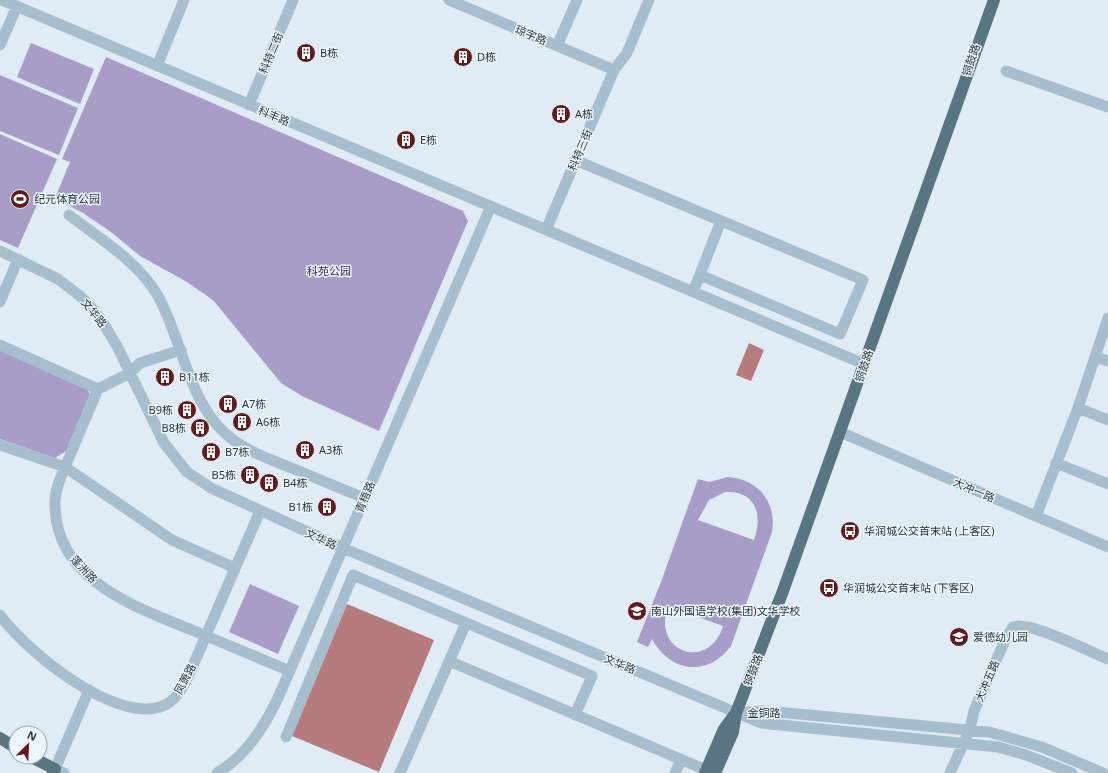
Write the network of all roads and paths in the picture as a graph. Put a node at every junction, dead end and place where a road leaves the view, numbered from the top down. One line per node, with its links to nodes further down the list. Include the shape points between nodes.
1 (2, 0): 9 (street, 科丰路)
2 (184, 0): 14 (street)
3 (292, 0): 17 (street, 科特二街)
4 (449, 0): 10 (street, 琼宇路)
5 (577, 0): 13 (street)
6 (649, 0): 15 (street, 科特三街, via 627,53)
7 (987, 0): 11 (main road)
8 (994, 0): 11 (main road, 铜鼓路)
9 (16, 4): 12 (street); 14 (street, 科丰路)
10 (472, 5): 13 (street, 琼宇路)
11 (987, 16): 34 (main road, 铜鼓路)
12 (0, 45)
13 (557, 46): 15 (street, 琼宇路)
14 (157, 66): 17 (street, 科丰路)
15 (614, 70): 19 (street, 科特三街)
16 (1006, 71): 18 (street)
17 (249, 105): 20 (street, 科丰路)
18 (1108, 107)
19 (575, 160): 22 (street); 23 (street, 科特三街)
20 (491, 206): 23 (street, 科丰路); 44 (street, 青梧路)
21 (69, 215): 31 (street, via 131,263 145,278 167,313)
22 (721, 221): 26 (street); 26 (street, via 863,280 840,334)
23 (546, 230): 27 (street, 科丰路)
24 (0, 251): 25 (street, 文华路)
25 (18, 259): 28 (street); 35 (street, 文华路, via 58,279 80,296 102,321)
26 (700, 275): 27 (street)
27 (693, 292): 34 (street, 科丰路)
28 (0, 302)
29 (1108, 318): 32 (street)
30 (0, 345): 36 (street)
31 (181, 350): 35 (street, via 140,363); 44 (street, via 200,400 211,418 225,433 260,455)
32 (1096, 357): 33 (street); 37 (street)
33 (1108, 361)
34 (864, 364): 39 (main road, 铜鼓路)
35 (130, 373): 36 (street); 45 (street, 文华路, via 158,433 179,463 211,488)
36 (98, 389): 42 (street, 蓬洲路)
37 (1078, 408): 38 (street); 41 (street)
38 (1108, 420)
39 (840, 432): 46 (street, 大冲一路); 57 (main road, 铜鼓路, via 784,591)
40 (0, 445): 42 (street)
41 (1056, 463): 43 (street); 46 (street)
42 (65, 467): 49 (street, via 172,540); 52 (street, 蓬洲路, via 58,483 55,500 56,518 66,548 78,566 120,599)
43 (1108, 484)
44 (364, 498): 47 (street, 青梧路)
45 (260, 512): 47 (street, 文华路); 49 (street, 凤萧路)
46 (1036, 516): 48 (street, 大冲一路)
47 (343, 548): 55 (street, 青梧路); 57 (street, 文华路)
48 (1108, 548)
49 (235, 568): 52 (street, 凤萧路)
50 (0, 615): 56 (street, 凤萧路, via 40,656 62,674)
51 (466, 623): 54 (street); 58 (street, via 592,676); 60 (street, via 353,575)
52 (206, 636): 55 (street, 蓬洲路); 56 (street, 凤萧路, via 182,689 165,705 146,709 131,708)
53 (1108, 660): 59 (street, 大冲五路, via 1035,628 1022,625 1013,627 974,711)
54 (448, 661): 58 (street); 67 (street)
55 (290, 671): 66 (street, 青梧路, via 264,725 236,759)
56 (89, 690): 64 (street)
57 (736, 713): 59 (street, 金铜路, via 769,711); 61 (street, 金铜路, via 773,725); 65 (main road, 铜鼓路, via 724,729)
58 (575, 715): 62 (street)
59 (970, 729): 61 (street, 大冲五路); 71 (street, 金铜路, via 1030,743)
60 (286, 737)
61 (964, 743): 69 (street, 大冲五路); 70 (street, 金铜路, via 1012,750)
62 (681, 760): 65 (street); 68 (street)
63 (45, 765): 64 (main road)
64 (57, 772)
65 (709, 772)
66 (217, 773)
67 (400, 773)
68 (675, 773)
69 (950, 773)
70 (1072, 773)
71 (1103, 773)

